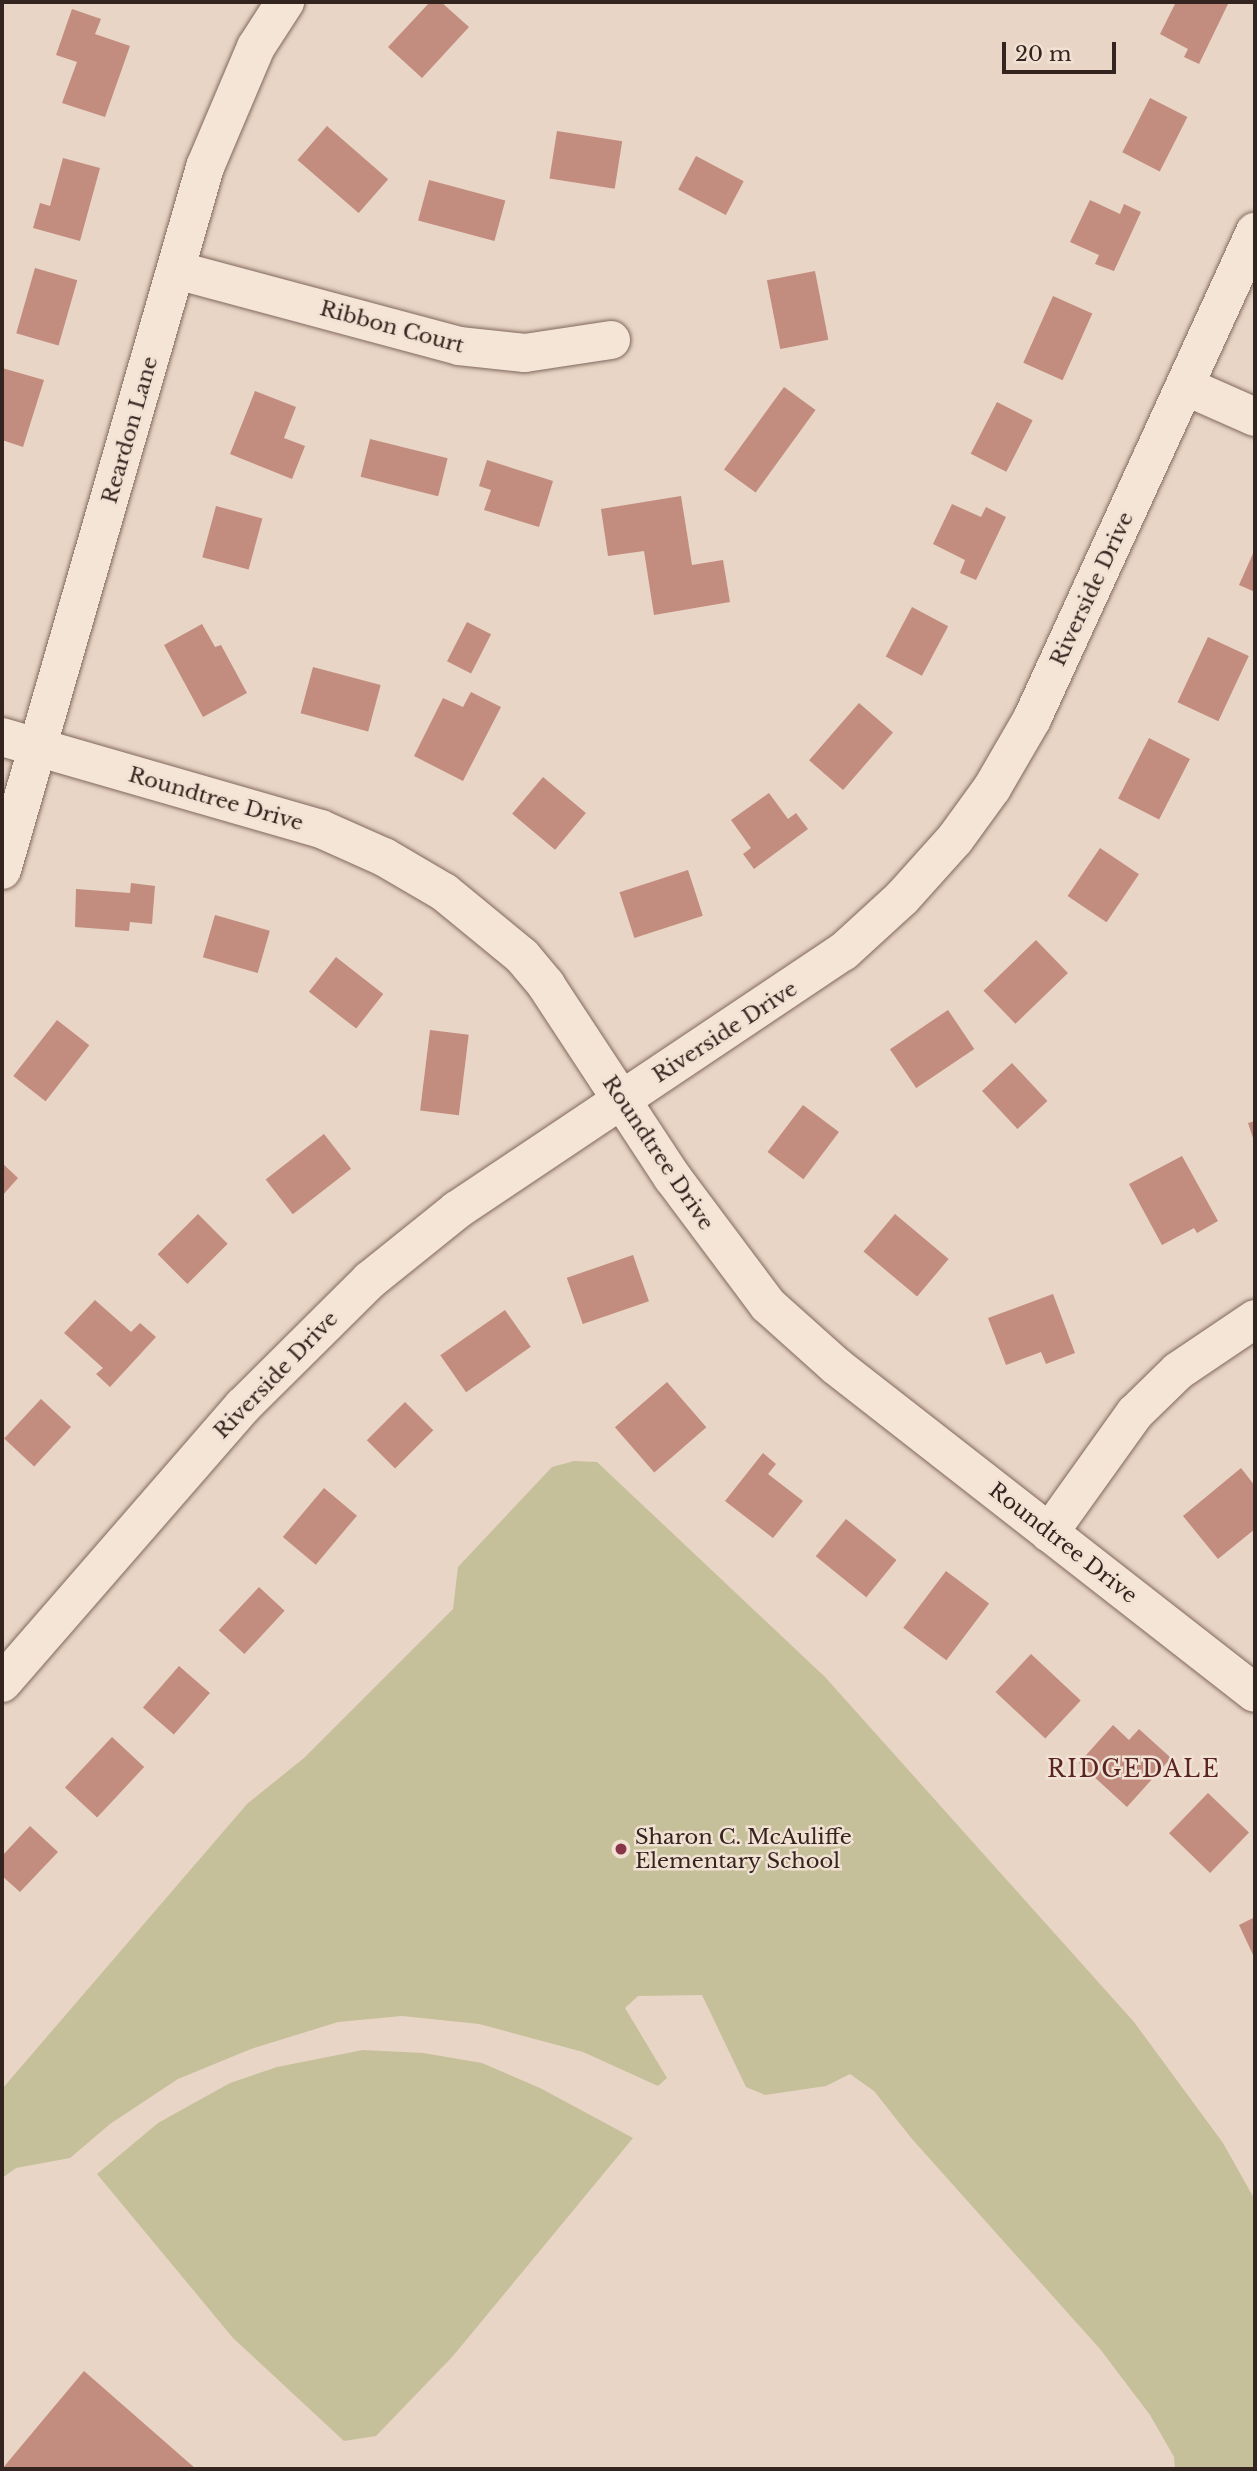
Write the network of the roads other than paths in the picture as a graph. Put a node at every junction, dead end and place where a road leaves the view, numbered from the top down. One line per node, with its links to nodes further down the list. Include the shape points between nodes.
1 (285, 2): 3 (street, Reardon Lane, via 256,47 225,112)
2 (1255, 232): 5 (street, Riverside Drive)
3 (176, 270): 4 (street, Ribbon Court, via 469,348 525,353); 8 (street, Reardon Lane)
4 (611, 340)
5 (1185, 386): 6 (street); 10 (street, Riverside Drive, via 1032,719 992,788 955,839 902,898 843,952)
6 (1255, 417)
7 (2, 737): 8 (street, Roundtree Drive)
8 (39, 748): 9 (street, Reardon Lane); 10 (street, Roundtree Drive, via 321,829 384,857 444,892 530,966)
9 (2, 870)
10 (623, 1100): 12 (street, Roundtree Drive, via 714,1237 768,1305 835,1366); 13 (street, Riverside Drive, via 457,1210 370,1280 243,1406)
11 (1255, 1319): 12 (street, via 1178,1371 1135,1413)
12 (1049, 1533): 14 (street, Roundtree Drive)
13 (2, 1684)
14 (1255, 1693)

